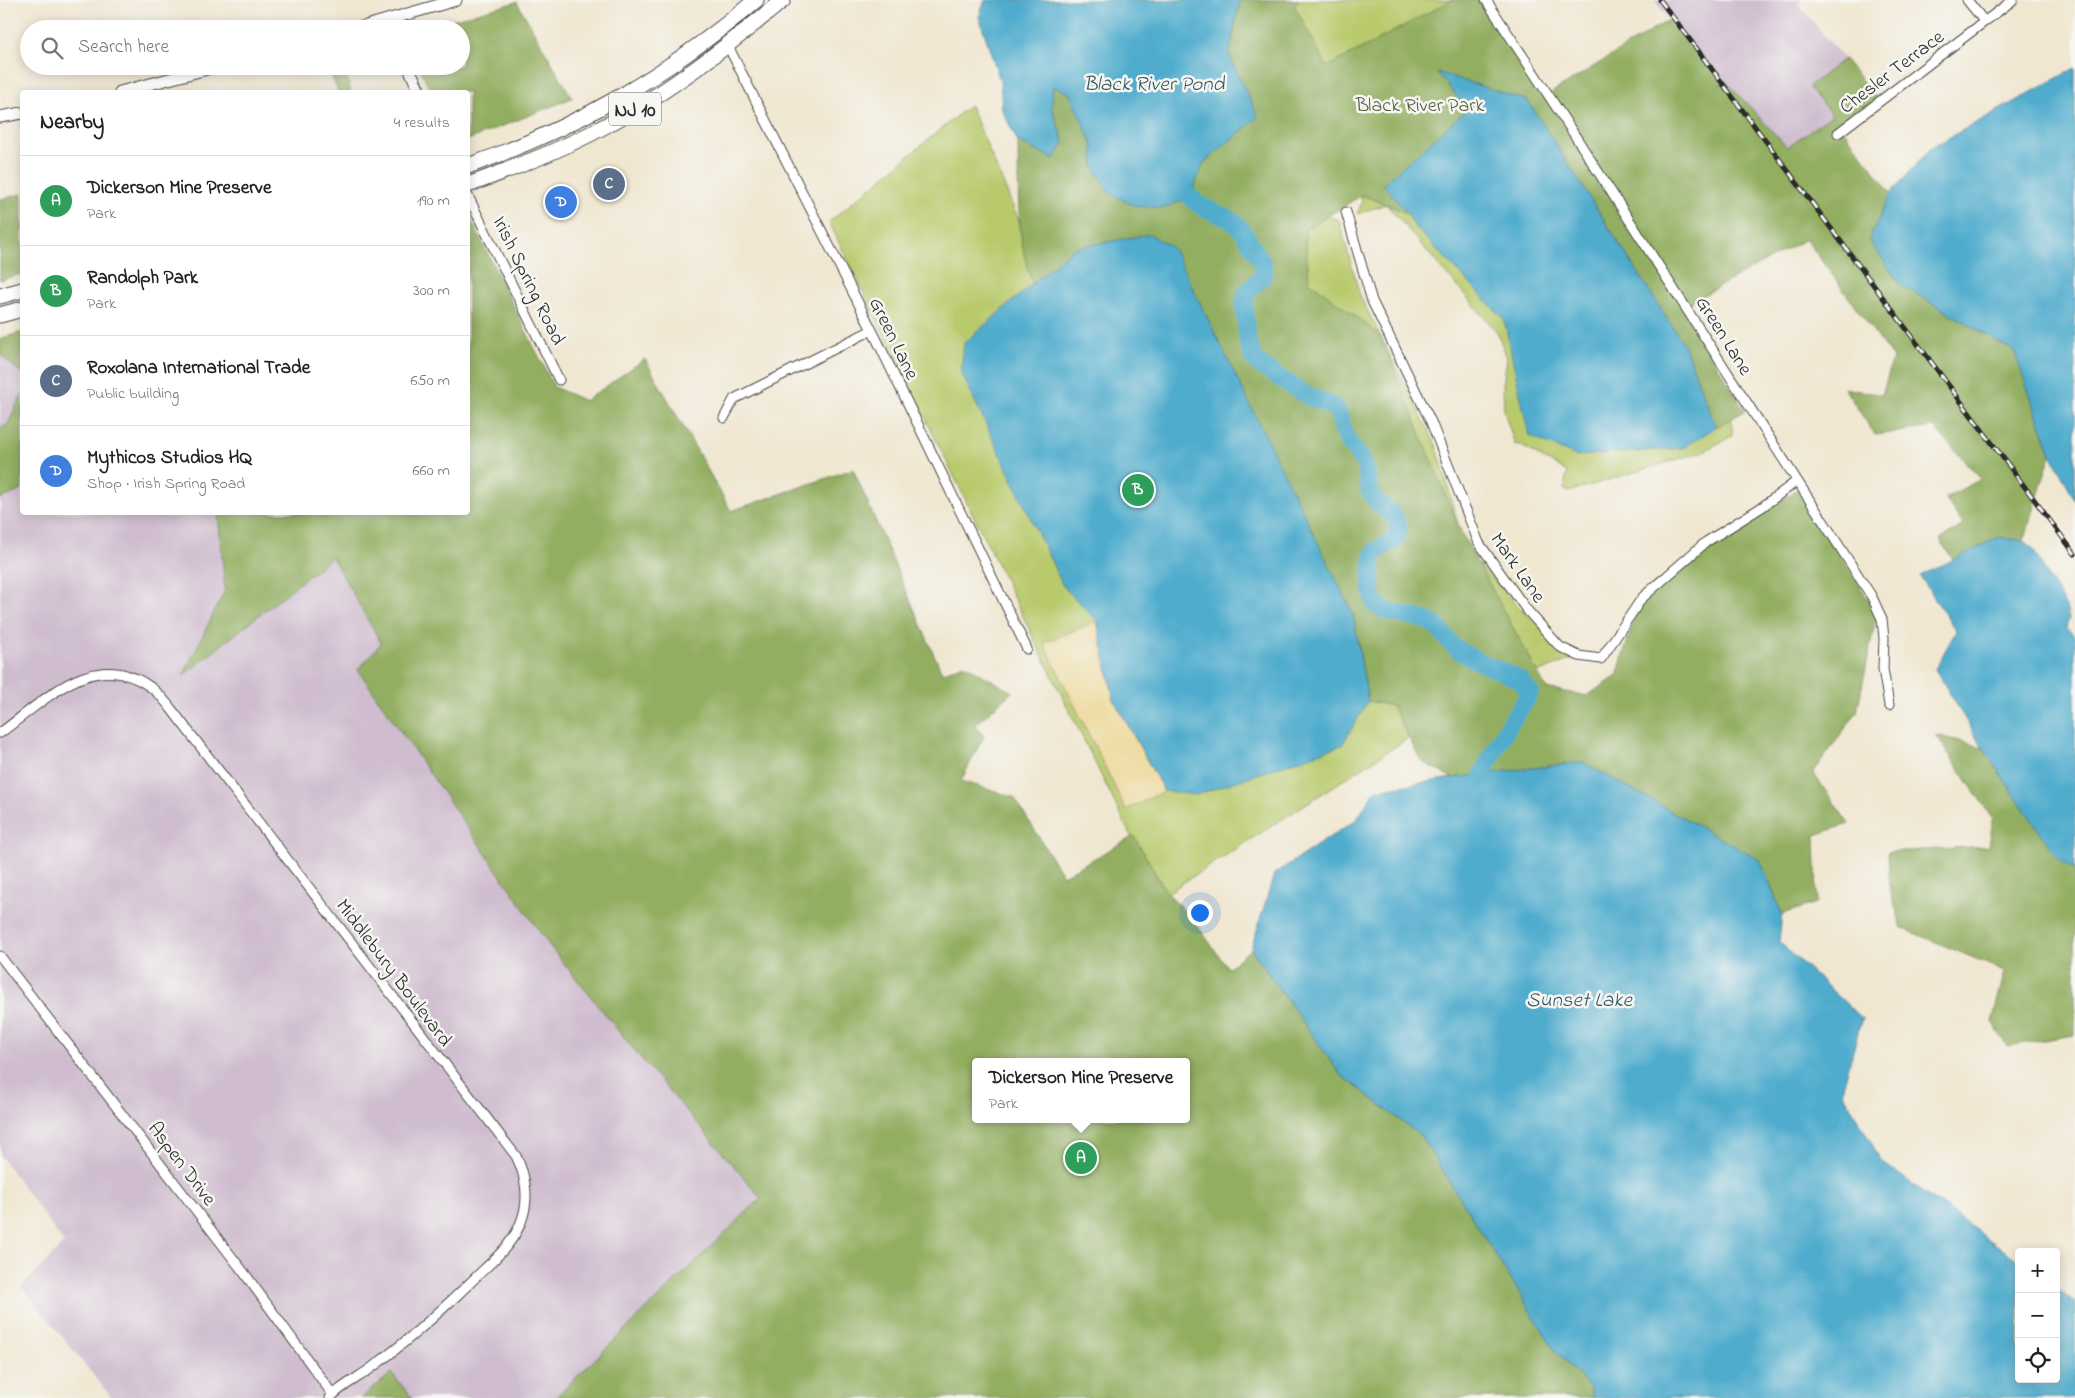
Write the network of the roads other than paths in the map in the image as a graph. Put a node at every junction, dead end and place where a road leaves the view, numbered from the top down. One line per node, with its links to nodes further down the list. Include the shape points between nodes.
1 (456, 0): 7 (main road)
2 (756, 0): 17 (highway, NJ 10, via 702,43 625,95 552,132)
3 (782, 0): 9 (highway, NJ 10)
4 (1486, 0): 28 (street, Green Lane)
5 (1967, 0): 8 (street)
6 (2013, 0): 8 (street, Chesler Terrace)
7 (403, 20)
8 (1984, 22): 16 (street, Chesler Terrace)
9 (728, 46): 18 (highway, NJ 10, via 648,101 592,133); 25 (street, Green Lane)
10 (184, 75): 12 (main road)
11 (412, 75): 13 (main road)
12 (128, 90)
13 (419, 90)
14 (20, 113): 15 (main road)
15 (0, 117)
16 (1838, 133)
17 (470, 165)
18 (470, 184)
19 (470, 200): 26 (street, Irish Spring Road)
20 (1346, 212): 28 (street, Mark Lane, via 1372,301 1430,422 1479,543 1526,609 1560,646 1579,656 1601,658 1642,598 1706,542)
21 (20, 291): 22 (highway)
22 (0, 296)
23 (20, 310): 24 (highway)
24 (0, 315)
25 (872, 330): 27 (street, via 734,399); 29 (street, Green Lane)
26 (559, 380)
27 (724, 418)
28 (1797, 481): 30 (street, Green Lane, via 1872,597 1882,619 1883,669)
29 (1028, 649)
30 (1889, 705)
31 (0, 733): 33 (street, Middlebury Boulevard, via 64,685 85,676 99,673 127,676 155,690 522,1167 526,1193 524,1213 515,1235 504,1250 424,1326)
32 (0, 956): 33 (street, Aspen Drive, via 240,1267)
33 (332, 1397): 34 (street, Middlebury Boulevard)
34 (323, 1398)

